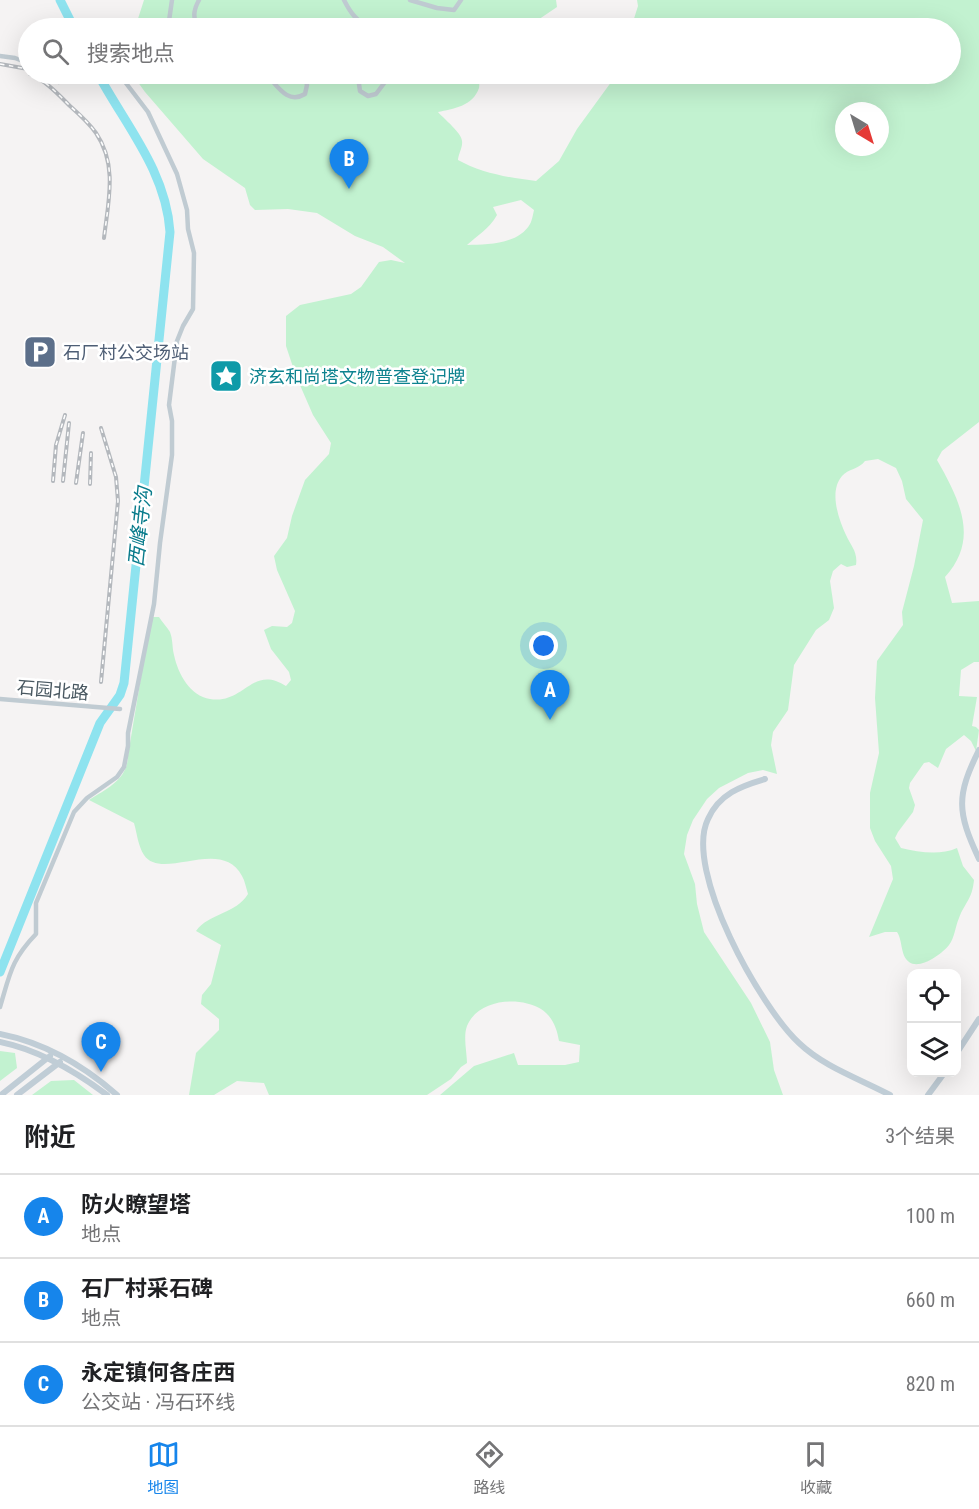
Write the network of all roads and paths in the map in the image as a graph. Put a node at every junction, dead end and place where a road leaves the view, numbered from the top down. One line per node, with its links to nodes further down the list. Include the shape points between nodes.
1 (172, 0): 6 (street)
2 (199, 0): 7 (street)
3 (345, 0): 8 (street)
4 (410, 0): 5 (street, via 454,10)
5 (461, 0)
6 (169, 18)
7 (194, 18)
8 (355, 18)
9 (0, 56): 10 (street)
10 (18, 59)
11 (127, 84): 21 (street, via 148,112 171,160 183,191 194,253 193,309 177,341 169,405 172,455 154,604 124,767 110,784 87,798 74,812 36,903 36,934 12,966)
12 (276, 84): 13 (street, via 290,98 305,94)
13 (306, 84)
14 (359, 84): 15 (street, via 360,91 368,96 376,94)
15 (384, 84)
16 (0, 699): 17 (street, 石园北路)
17 (120, 709)
18 (979, 750): 20 (street, via 964,782 961,801)
19 (765, 779): 35 (street, via 728,794 707,820 703,836 706,878 752,980 794,1038 827,1063)
20 (979, 859)
21 (0, 1007)
22 (979, 1019): 25 (street)
23 (0, 1034): 26 (street)
24 (0, 1042): 28 (street)
25 (961, 1048)
26 (54, 1051): 27 (street); 28 (street)
27 (64, 1057): 29 (street); 34 (street)
28 (48, 1058): 29 (street); 31 (street)
29 (58, 1063): 32 (street); 33 (street)
30 (941, 1077): 36 (street)
31 (1, 1095)
32 (17, 1095)
33 (107, 1095)
34 (117, 1095)
35 (890, 1095)
36 (928, 1095)

